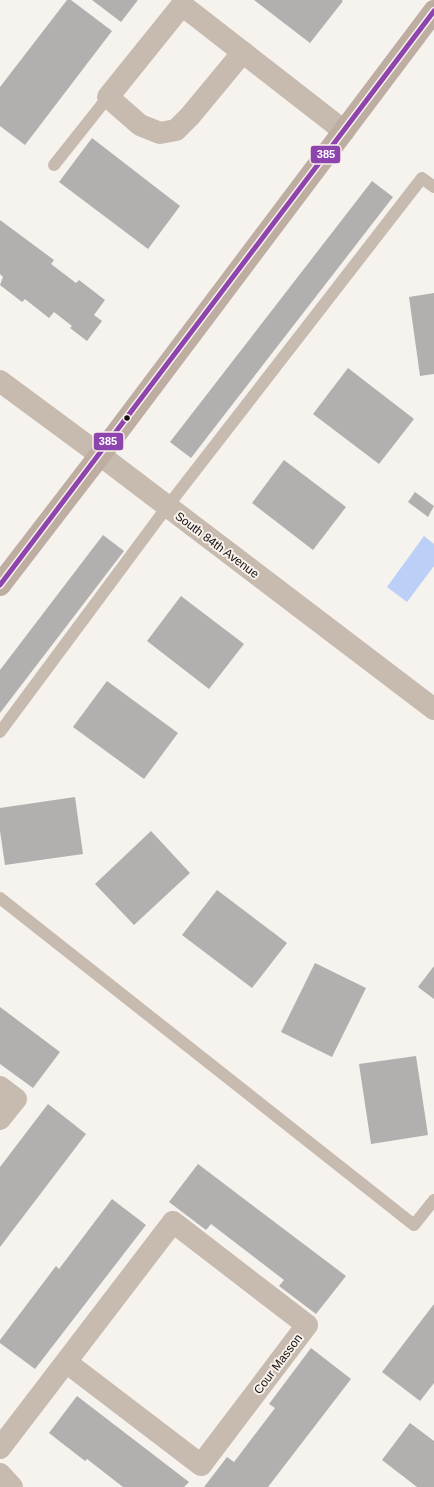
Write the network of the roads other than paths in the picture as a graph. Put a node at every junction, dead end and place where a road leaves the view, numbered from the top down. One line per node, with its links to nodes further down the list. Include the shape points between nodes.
1 (184, 3): 3 (street); 4 (street)
2 (434, 11): 5 (main road)
3 (243, 52): 4 (street, via 176,130 160,133 140,125); 5 (street)
4 (108, 97): 6 (lane)
5 (344, 131): 9 (main road)
6 (54, 165)
7 (434, 187): 10 (lane, via 422,178)
8 (0, 381): 9 (street, South 84th Avenue)
9 (100, 455): 10 (street, South 84th Avenue); 11 (main road)
10 (167, 507): 12 (street, South 84th Avenue); 13 (lane)
11 (0, 585)
12 (434, 709)
13 (0, 732)
14 (0, 898): 17 (lane, via 414,1225)
15 (0, 1087): 16 (street, via 16,1099)
16 (0, 1119)
17 (434, 1200)
18 (66, 1362): 18 (street, Cour Masson, via 173,1222 308,1325 201,1465); 19 (street, Cour Masson)
19 (0, 1448)
20 (0, 1474): 21 (street)
21 (12, 1487)

